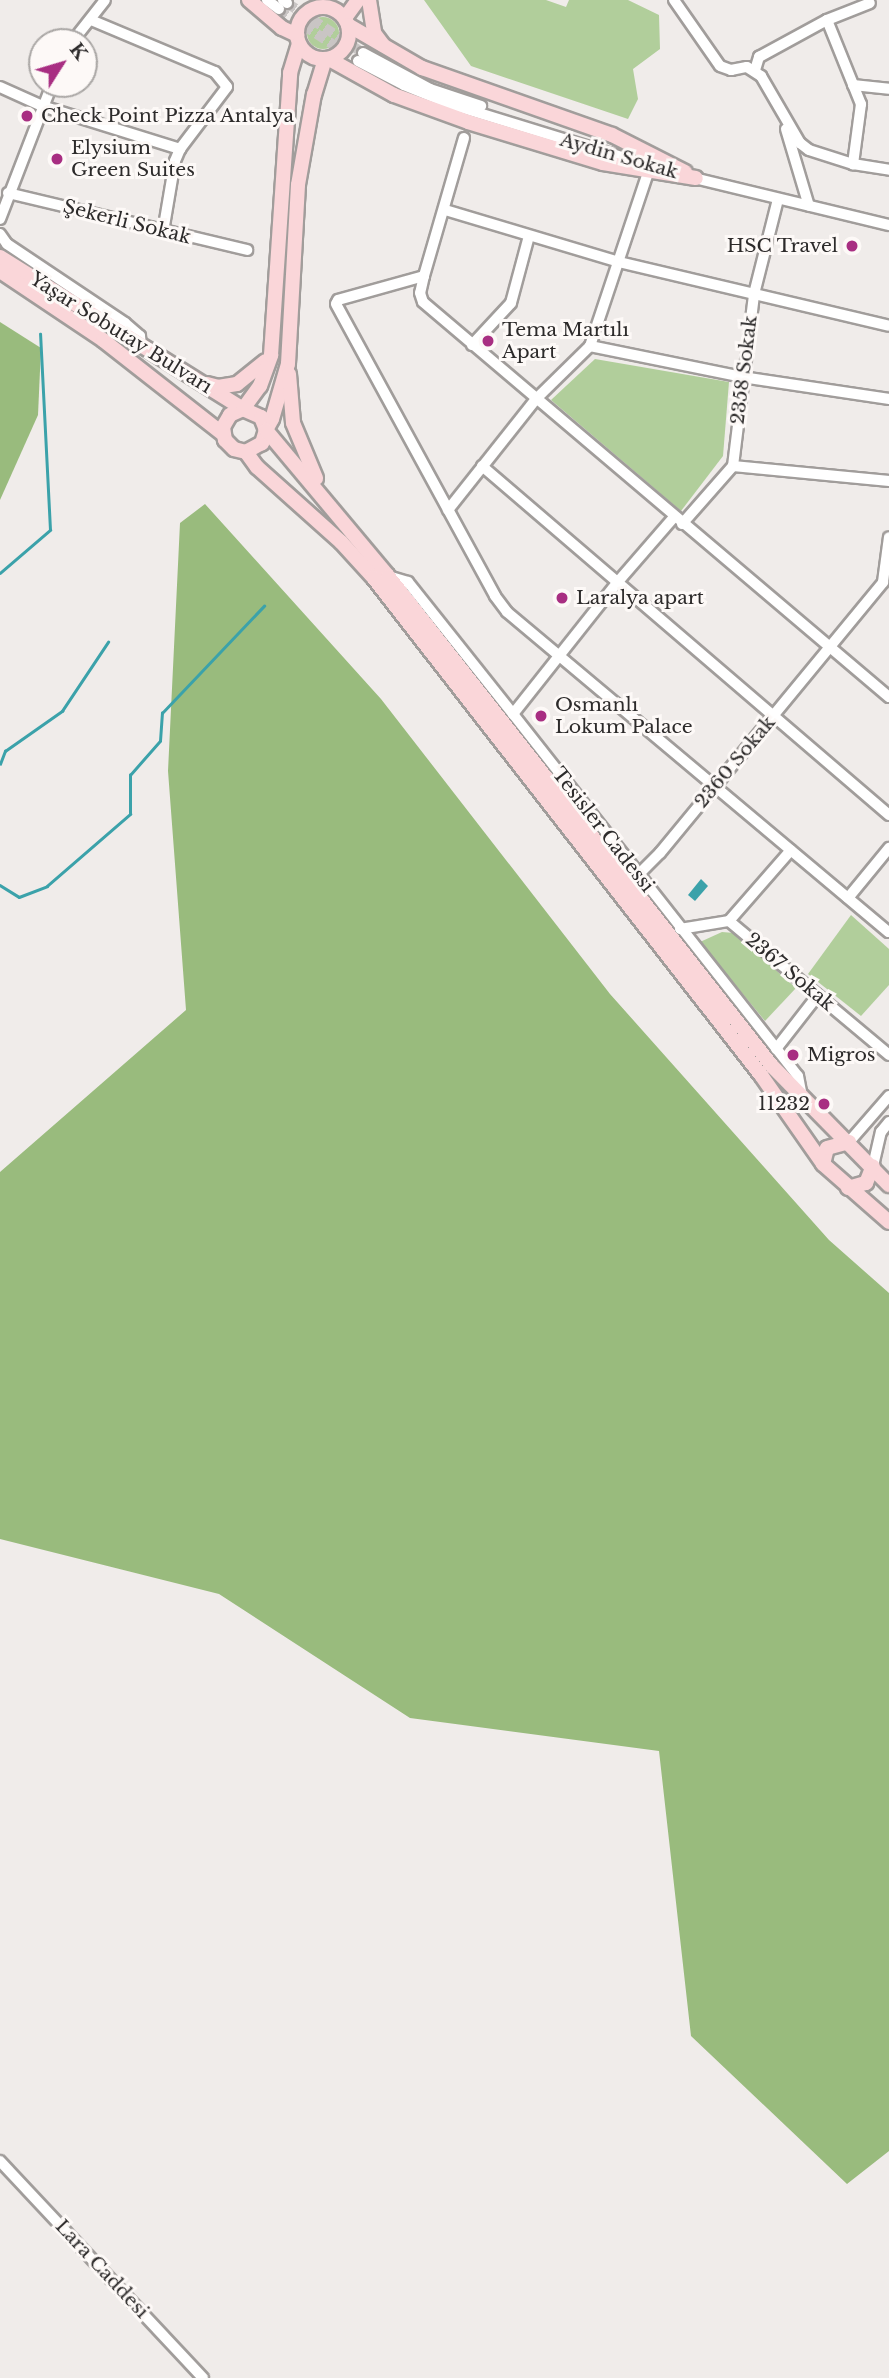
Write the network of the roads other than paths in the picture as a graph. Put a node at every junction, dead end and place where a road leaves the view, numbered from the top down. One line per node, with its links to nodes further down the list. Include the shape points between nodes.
1 (105, 0): 10 (street)
2 (249, 0): 14 (main road)
3 (267, 0): 9 (street)
4 (358, 0): 12 (main road)
5 (369, 0): 15 (main road, via 374,33)
6 (674, 0): 18 (street, via 720,66)
7 (318, 3): 12 (main road, via 334,9); 14 (main road, via 300,20)
8 (870, 3): 11 (street)
9 (283, 4)
10 (91, 20): 13 (street); 26 (street, via 223,79 226,92)
11 (827, 20): 18 (street, via 759,57); 19 (street)
12 (346, 22): 15 (main road); 17 (main road, via 349,34 343,50)
13 (84, 28)
14 (298, 39): 17 (main road, via 311,56); 50 (main road, via 290,73)
15 (386, 49): 30 (main road, via 460,83 612,135)
16 (360, 57): 30 (street, Aydin Sokak, via 404,85 453,105)
17 (327, 59): 28 (main road, via 394,95 468,122 603,163); 51 (main road, via 314,94 298,185)
18 (755, 70): 24 (street)
19 (853, 85): 21 (street); 27 (street, via 862,113)
20 (0, 86): 23 (street)
21 (889, 89)
22 (46, 98): 23 (street)
23 (42, 106): 26 (street); 31 (street)
24 (782, 117): 27 (street, via 809,150); 33 (street)
25 (464, 138): 34 (street)
26 (180, 149): 37 (street)
27 (853, 164): 29 (street)
28 (649, 170): 30 (main road); 42 (street)
29 (889, 170)
30 (696, 178): 32 (street, Aydin Sokak)
31 (8, 193): 35 (street); 37 (street, Şekerli Sokak)
32 (778, 200): 33 (street, Aydin Sokak); 46 (street, 2358 Sokak)
33 (809, 206): 36 (street, Aydin Sokak)
34 (445, 210): 39 (street); 44 (street)
35 (0, 219)
36 (889, 225)
37 (163, 232): 40 (street, Şekerli Sokak)
38 (0, 234): 45 (street)
39 (530, 236): 42 (street); 48 (street, via 511,303)
40 (247, 250)
41 (0, 257): 45 (main road, Yaşar Sobutay Bulvarı)
42 (619, 262): 46 (street); 49 (street)
43 (0, 271): 58 (main road, via 103,340)
44 (424, 276): 48 (street, via 423,302); 63 (street, via 336,304)
45 (63, 290): 53 (main road, Yaşar Sobutay Bulvarı)
46 (754, 294): 47 (street); 52 (street, 2358 Sokak)
47 (889, 326)
48 (472, 345): 54 (street)
49 (590, 346): 52 (street); 54 (street)
50 (271, 355): 53 (main road, via 237,384 218,387); 56 (main road, via 260,386)
51 (288, 363): 57 (main road); 65 (main road, via 292,417 302,448)
52 (742, 377): 55 (street); 61 (street, 2358 Sokak)
53 (203, 383): 56 (main road, Yaşar Sobutay Bulvarı)
54 (536, 399): 60 (street); 64 (street)
55 (889, 399)
56 (243, 409): 57 (main road, via 261,417); 58 (main road, via 230,415)
57 (266, 430): 59 (main road, via 258,447); 65 (main road)
58 (223, 434): 59 (main road, via 229,445)
59 (246, 452): 90 (main road, via 373,577 761,1075)
60 (482, 466): 63 (street); 68 (street)
61 (733, 466): 62 (street); 64 (street)
62 (889, 481)
63 (448, 510): 70 (street, via 507,612)
64 (678, 521): 68 (street); 69 (street)
65 (349, 529): 67 (main road)
66 (889, 537): 69 (street, 2360 Sokak, via 883,582)
67 (388, 576): 72 (street, Tesisler Cadessi, via 408,582); 87 (main road, via 772,1066)
68 (616, 584): 70 (street); 73 (street)
69 (830, 648): 71 (street); 73 (street, 2360 Sokak)
70 (559, 654): 72 (street); 74 (street)
71 (889, 697)
72 (513, 714): 78 (street, Tesisler Cadessi)
73 (772, 716): 74 (street, 2360 Sokak); 75 (street)
74 (714, 785): 77 (street); 78 (street, 2360 Sokak)
75 (889, 815)
76 (889, 848): 79 (street)
77 (791, 850): 79 (street); 80 (street)
78 (638, 875): 81 (street, Tesisler Cadessi)
79 (848, 898): 82 (street)
80 (729, 920): 81 (street, 2367 Sokak); 83 (street, 2367 Sokak)
81 (680, 929): 84 (street, Tesisler Cadessi)
82 (889, 932)
83 (818, 995): 84 (street); 85 (street, 2367 Sokak)
84 (776, 1049): 87 (street, Tesisler Cadessi, via 798,1076)
85 (889, 1055)
86 (889, 1096): 89 (street)
87 (802, 1098): 89 (main road)
88 (889, 1122): 91 (street, via 881,1132)
89 (849, 1142): 90 (main road, via 827,1148); 91 (main road)
90 (823, 1164): 93 (main road)
91 (873, 1166): 92 (main road); 93 (main road, via 866,1183)
92 (889, 1185)
93 (848, 1188): 94 (main road)
94 (889, 1222)
95 (0, 2161): 96 (street, Lara Caddesi)
96 (202, 2378)

